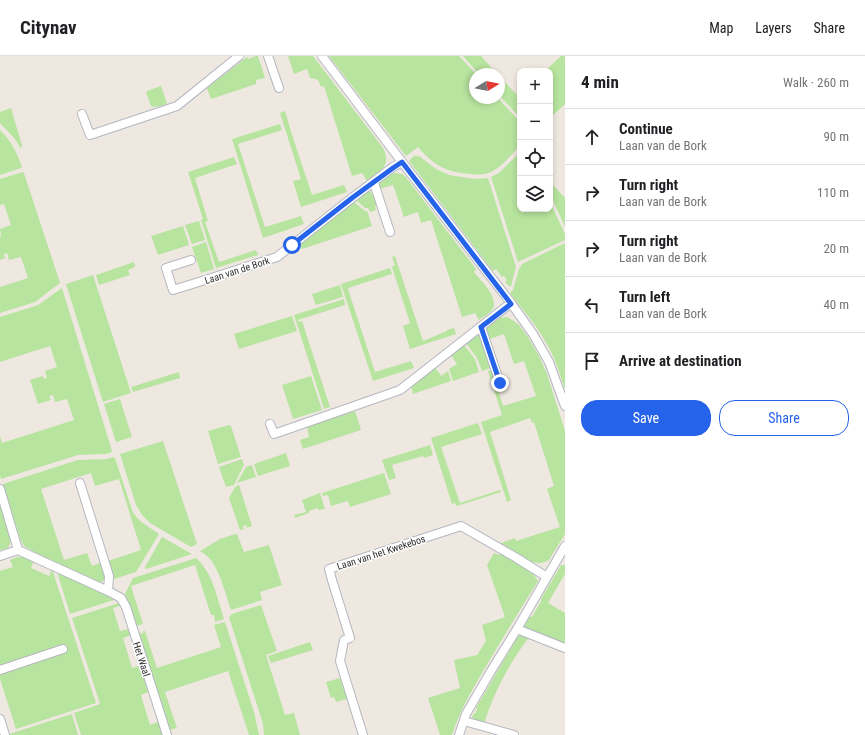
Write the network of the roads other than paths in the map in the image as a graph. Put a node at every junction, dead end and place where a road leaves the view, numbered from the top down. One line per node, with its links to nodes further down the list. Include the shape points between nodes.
1 (239, 56): 5 (street, via 177,106 90,135)
2 (268, 56): 4 (street)
3 (322, 56): 6 (street)
4 (279, 88)
5 (82, 114)
6 (402, 162): 7 (street, Laan van de Bork); 10 (street)
7 (374, 183): 8 (street); 9 (street, Laan van de Bork, via 277,257 173,290 166,268)
8 (390, 232)
9 (191, 260)
10 (511, 304): 11 (street); 13 (street, via 550,362)
11 (481, 327): 12 (street); 14 (street, via 400,390 274,434)
12 (500, 383)
13 (565, 406)
14 (270, 424)
15 (80, 483): 22 (street, via 109,576)
16 (0, 489): 18 (street)
17 (565, 546): 20 (street)
18 (18, 550): 19 (street); 22 (street, Het Waal)
19 (0, 556)
20 (562, 559): 21 (street)
21 (547, 577): 23 (street); 31 (street, Laan van het Kwekebos, via 461,526 329,569 350,638 344,640 340,661)
22 (108, 591): 30 (street, Het Waal, via 121,598 126,608)
23 (517, 629): 24 (street); 28 (street)
24 (565, 648)
25 (64, 649): 26 (street)
26 (0, 670)
27 (0, 719): 29 (street)
28 (464, 721): 32 (street); 33 (street)
29 (5, 735)
30 (167, 735)
31 (363, 735)
32 (459, 735)
33 (514, 735)

